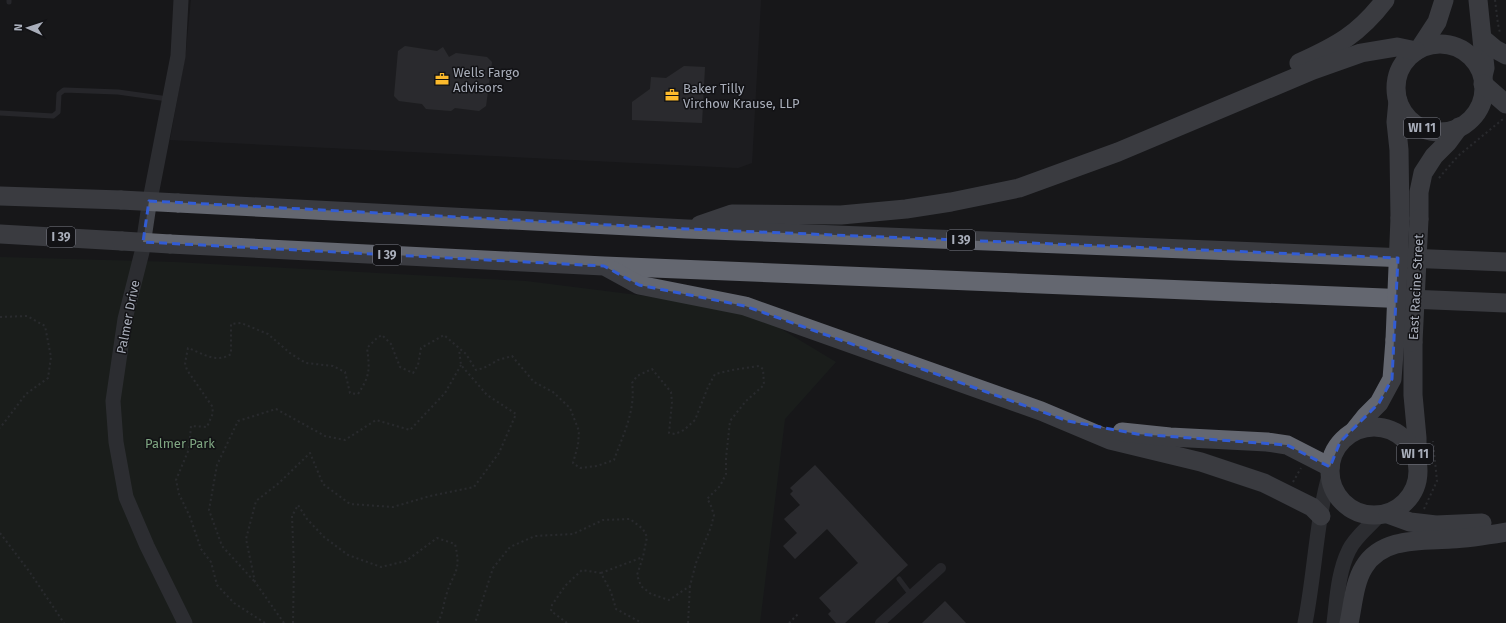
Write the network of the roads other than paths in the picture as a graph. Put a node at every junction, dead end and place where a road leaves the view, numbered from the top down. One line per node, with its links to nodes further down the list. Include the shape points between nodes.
1 (181, 0): 9 (street, Palmer Drive, via 178,56)
2 (1385, 0): 13 (highway, via 1355,33 1336,46 1222,100)
3 (1444, 0): 6 (highway, WI 11, via 1436,22)
4 (1478, 0): 5 (highway, WI 11)
5 (1483, 39): 7 (highway); 8 (highway, WI 11)
6 (1418, 50): 8 (highway, via 1439,44 1459,48 1474,60); 10 (highway, WI 11, via 1400,69 1396,84); 13 (highway, via 1397,47 1361,53 1313,70)
7 (1506, 55)
8 (1483, 81): 11 (highway); 14 (highway, WI 11, via 1478,109)
9 (169, 99): 12 (lane, via 118,92 64,90 59,94 58,112 53,116); 33 (street, Palmer Drive, via 142,252 125,319 113,401 116,442 126,497)
10 (1398, 101): 14 (highway, WI 11, via 1406,115 1426,130 1443,131); 21 (highway, East Racine Street / WI 11, bridge, via 1396,122)
11 (1506, 104)
12 (0, 113)
13 (1180, 126): 16 (highway, via 1020,188 906,209 841,214 732,214)
14 (1459, 127): 21 (highway, East Racine Street / WI 11, bridge, via 1423,173)
15 (0, 196): 16 (highway, I 39, bridge)
16 (687, 229): 18 (highway, I 39)
17 (0, 234): 19 (highway, I 39, bridge)
18 (1506, 262)
19 (604, 266): 20 (highway, I 39); 22 (highway, via 639,285 745,306)
20 (1506, 303)
21 (1404, 341): 23 (highway, East Racine Street / WI 11, via 1392,379 1379,403); 24 (highway, East Racine Street / WI 11, via 1413,395)
22 (1068, 421): 25 (highway, via 1137,434 1287,445); 27 (highway, via 1110,440 1201,462 1264,483 1312,507)
23 (1354, 431): 24 (highway, WI 11, via 1380,427 1397,433 1410,445); 25 (highway, WI 11, via 1340,442 1331,458)
24 (1417, 461): 26 (highway, WI 11, via 1418,477 1413,493 1402,506)
25 (1330, 470): 26 (highway, via 1334,490 1345,505 1361,514); 27 (street)
26 (1384, 514): 28 (highway, via 1422,524 1458,525); 36 (street, via 1349,550 1339,584)
27 (1321, 516): 35 (street)
28 (1506, 521)
29 (1506, 532): 37 (highway, via 1406,541 1377,552 1364,566)
30 (941, 568): 32 (street)
31 (899, 579): 32 (lane)
32 (911, 595): 34 (street)
33 (185, 623)
34 (880, 623)
35 (1305, 623)
36 (1334, 623)
37 (1349, 623)

